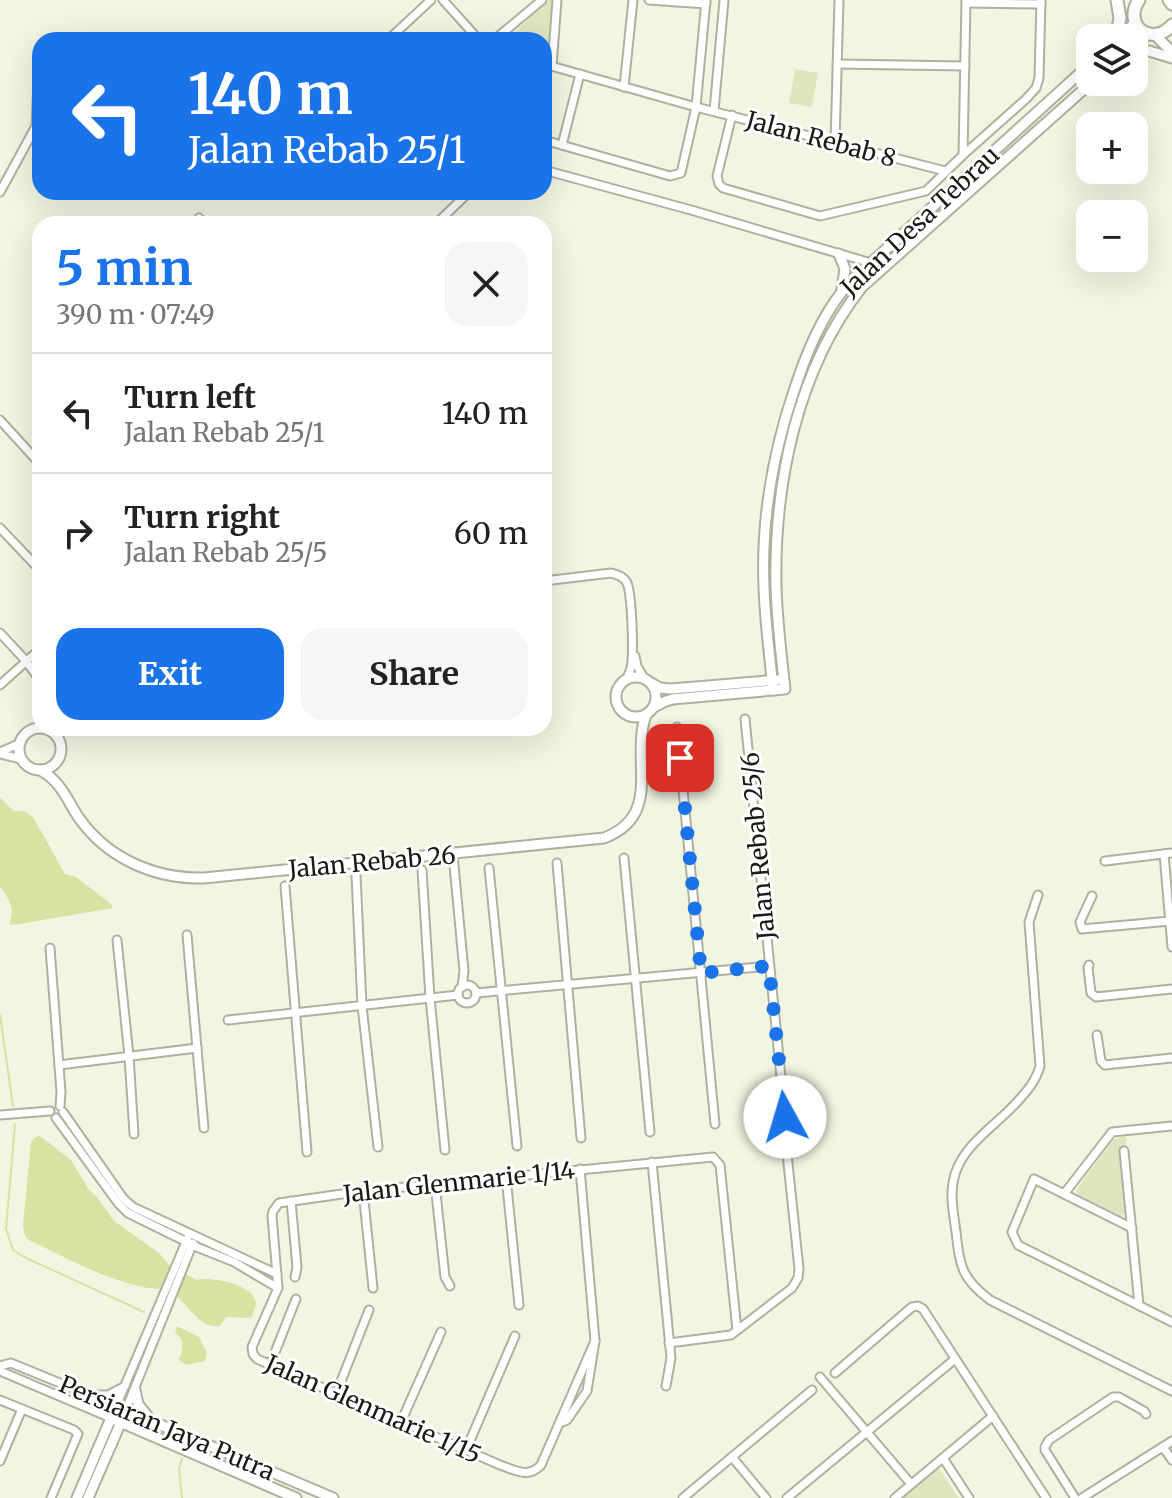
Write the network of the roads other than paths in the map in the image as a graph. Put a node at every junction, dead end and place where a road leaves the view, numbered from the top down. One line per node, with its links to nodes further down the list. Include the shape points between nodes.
1 (431, 0): 18 (street)
2 (443, 0): 19 (street)
3 (542, 0): 20 (street)
4 (557, 0): 22 (street)
5 (633, 0): 31 (street)
6 (649, 0): 12 (street)
7 (724, 0): 34 (street)
8 (839, 0): 26 (street)
9 (1117, 0): 16 (main road)
10 (1125, 0): 14 (main road)
11 (966, 1): 13 (street); 28 (street)
12 (706, 2): 33 (street)
13 (1041, 2): 40 (street, via 1036,88)
14 (1136, 5): 15 (main road)
15 (1135, 23): 21 (main road)
16 (1119, 24)
17 (1171, 28): 21 (main road)
18 (397, 32)
19 (472, 32)
20 (504, 32)
21 (1150, 34): 24 (street)
22 (552, 36)
23 (1148, 51): 25 (street)
24 (1172, 52)
25 (1172, 58)
26 (837, 64): 28 (street); 38 (street)
27 (552, 66): 29 (street, Jalan Rebab 8)
28 (965, 66): 40 (street)
29 (580, 74): 31 (street, Jalan Rebab 8); 39 (street)
30 (1076, 77): 47 (street, Jalan Desa Tebrau)
31 (624, 87): 33 (street, Jalan Rebab 8)
32 (1076, 96): 47 (street, Jalan Desa Tebrau)
33 (696, 107): 34 (street, Jalan Rebab 8); 39 (street, via 681,173 670,176)
34 (714, 111): 35 (street, Jalan Rebab 8)
35 (732, 115): 38 (street, Jalan Rebab 8); 41 (street, via 719,184 820,216 926,191)
36 (32, 133): 43 (street)
37 (552, 142): 39 (street)
38 (835, 143): 41 (street, Jalan Rebab 8)
39 (562, 145)
40 (963, 155): 41 (street)
41 (945, 171)
42 (552, 172): 46 (street)
43 (0, 192)
44 (461, 200): 45 (street)
45 (444, 216)
46 (839, 254): 47 (street); 48 (street, via 845,269)
47 (875, 267): 48 (street, Jalan Desa Tebrau); 64 (street, Jalan Desa Tebrau, via 820,355 790,449 776,586 784,684)
48 (841, 292): 56 (street, Jalan Desa Tebrau, via 808,351 769,489 764,587)
49 (0, 420): 50 (street)
50 (32, 455)
51 (0, 528): 52 (street)
52 (32, 562)
53 (552, 580): 55 (street, via 611,573 622,577 628,589)
54 (0, 633): 58 (street)
55 (632, 642): 60 (street); 61 (street)
56 (770, 651): 62 (street, via 763,672); 64 (street, Jalan Desa Tebrau)
57 (32, 656): 58 (street)
58 (26, 661): 59 (street); 63 (street)
59 (32, 670)
60 (626, 680): 61 (street); 66 (street, via 616,699)
61 (647, 681): 62 (street, via 671,689); 65 (street, via 656,697)
62 (751, 682): 64 (street)
63 (0, 685)
64 (773, 685): 65 (street, via 673,699)
65 (650, 711): 66 (street); 72 (street, Jalan Rebab 26)
66 (630, 716): 72 (street, Jalan Rebab 26)
67 (745, 719): 95 (street, Jalan Rebab 25/6)
68 (677, 727): 96 (street)
69 (32, 731): 71 (street)
70 (58, 736): 75 (street)
71 (21, 743): 73 (street); 74 (street)
72 (641, 749): 79 (street, Jalan Rebab 26, via 639,804 613,835)
73 (0, 753): 74 (street)
74 (24, 761): 76 (street)
75 (57, 762): 76 (street); 77 (street)
76 (40, 770): 77 (street)
77 (67, 796): 79 (street, Jalan Rebab 26, via 103,844 136,865 173,877)
78 (1168, 854): 81 (street); 89 (street)
79 (453, 855): 100 (street)
80 (624, 858): 97 (street)
81 (1105, 861)
82 (557, 863): 98 (street)
83 (489, 868): 101 (street)
84 (422, 870): 102 (street)
85 (356, 875): 103 (street)
86 (285, 886): 104 (street)
87 (1038, 895): 161 (street, via 1029,922 1040,1066 1028,1090 960,1161 952,1195 960,1261 967,1279 990,1300)
88 (1092, 896): 89 (street, via 1082,929)
89 (1170, 921): 92 (street)
90 (187, 935): 107 (street)
91 (117, 940): 108 (street)
92 (1172, 947)
93 (50, 948): 110 (street)
94 (1089, 965): 99 (street, via 1091,993 1096,997)
95 (769, 966): 96 (street); 113 (street, Jalan Rebab 25/6)
96 (701, 973): 97 (street); 114 (street)
97 (636, 978): 98 (street); 117 (street)
98 (567, 984): 101 (street); 119 (street)
99 (1172, 989)
100 (467, 990): 101 (street); 102 (street)
101 (501, 991): 121 (street)
102 (430, 998): 103 (street); 123 (street)
103 (362, 1006): 104 (street); 122 (street)
104 (294, 1013): 105 (street); 125 (street)
105 (228, 1020)
106 (1097, 1035): 109 (street, via 1105,1065)
107 (197, 1048): 108 (street); 116 (street)
108 (129, 1056): 110 (street); 118 (street)
109 (1172, 1058)
110 (59, 1065): 111 (street)
111 (57, 1112): 112 (street); 134 (street, via 128,1213)
112 (0, 1115)
113 (785, 1117)
114 (715, 1124)
115 (1172, 1126): 131 (street, via 1112,1132)
116 (204, 1128)
117 (650, 1132)
118 (134, 1134)
119 (581, 1138)
120 (786, 1144): 148 (street, via 799,1269 795,1283)
121 (517, 1146)
122 (378, 1147)
123 (445, 1150)
124 (1124, 1151): 133 (street)
125 (307, 1152)
126 (652, 1162): 127 (street, Jalan Glenmarie 1/14); 148 (street, Jalan Glenmarie 1/14, via 713,1157 720,1165); 152 (street)
127 (580, 1169): 128 (street, Jalan Glenmarie 1/14); 151 (street)
128 (506, 1177): 129 (street, Jalan Glenmarie 1/14); 144 (street)
129 (435, 1184): 130 (street, Jalan Glenmarie 1/14); 140 (street)
130 (363, 1191): 132 (street, Jalan Glenmarie 1/14); 142 (street)
131 (1064, 1194): 133 (street); 145 (street, via 1034,1179 1012,1232 1018,1245)
132 (291, 1201): 135 (street, via 279,1203 273,1211); 139 (street)
133 (1132, 1228): 145 (street)
134 (191, 1239): 136 (street); 159 (street)
135 (275, 1256): 137 (street); 138 (street)
136 (236, 1258): 137 (street); 141 (street)
137 (256, 1263): 138 (street)
138 (277, 1274): 141 (street, Jalan Glenmarie 1/15)
139 (295, 1277)
140 (450, 1286)
141 (278, 1288): 154 (street, Jalan Glenmarie 1/15, via 252,1347 257,1359)
142 (373, 1288)
143 (296, 1299): 154 (street)
144 (519, 1305)
145 (1139, 1305): 147 (street)
146 (369, 1310): 162 (street)
147 (1172, 1322)
148 (737, 1330): 152 (street)
149 (441, 1332): 171 (street)
150 (515, 1336): 176 (street)
151 (595, 1341): 172 (street); 172 (street, via 587,1391)
152 (669, 1343): 158 (street)
153 (955, 1359): 156 (street, via 918,1306); 168 (street); 173 (street)
154 (270, 1365): 162 (street, Jalan Glenmarie 1/15)
155 (0, 1368): 163 (street, Persiaran Jaya Putra, via 11,1363); 169 (street, Persiaran Jaya Putra)
156 (835, 1373)
157 (820, 1377): 173 (street)
158 (666, 1386)
159 (130, 1388): 163 (street); 165 (street); 170 (street)
160 (812, 1390): 177 (street)
161 (1172, 1391)
162 (336, 1394): 171 (street, Jalan Glenmarie 1/15)
163 (89, 1395): 165 (street, Persiaran Jaya Putra)
164 (0, 1400): 166 (street)
165 (121, 1408): 169 (street); 170 (street, Persiaran Jaya Putra)
166 (22, 1409): 180 (street); 182 (street, via 78,1434)
167 (1146, 1414): 193 (street, via 1113,1397 1047,1443 1045,1450)
168 (993, 1416): 178 (street); 192 (street)
169 (116, 1420): 183 (street); 184 (street); 185 (street, Persiaran Jaya Putra)
170 (151, 1420): 186 (street, Persiaran Jaya Putra)
171 (401, 1422): 176 (street, Jalan Glenmarie 1/15)
172 (560, 1423): 176 (street, Jalan Glenmarie 1/15, via 541,1465 530,1473)
173 (868, 1433): 181 (street); 189 (street)
174 (1172, 1441): 175 (street)
175 (1163, 1447): 179 (street); 194 (street)
176 (466, 1450)
177 (732, 1457): 187 (street); 188 (street)
178 (943, 1458): 181 (street); 191 (street)
179 (1172, 1460)
180 (0, 1461)
181 (911, 1484): 190 (street)
182 (51, 1498)
183 (77, 1498)
184 (88, 1498)
185 (296, 1498)
186 (333, 1498)
187 (683, 1498)
188 (766, 1498)
189 (787, 1498)
190 (895, 1498)
191 (969, 1498)
192 (1046, 1498)
193 (1075, 1498)
194 (1082, 1498)

